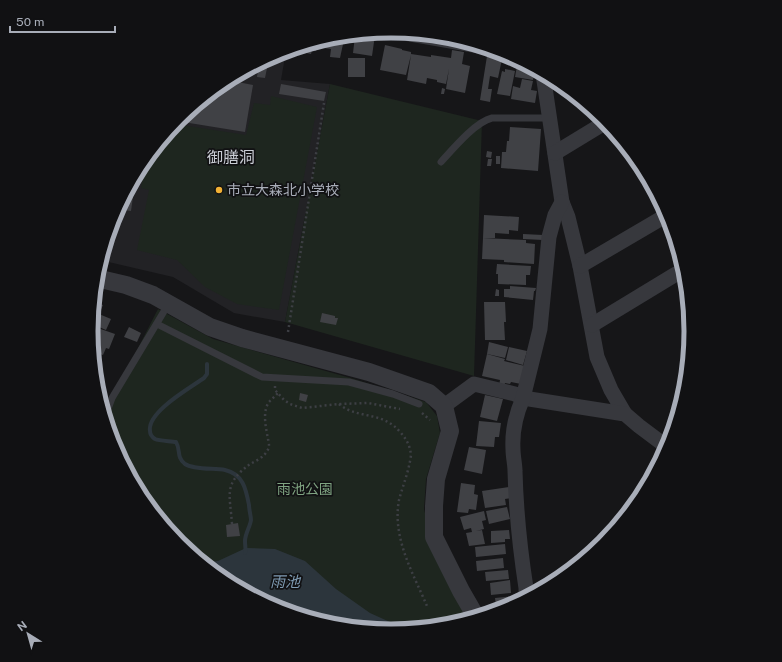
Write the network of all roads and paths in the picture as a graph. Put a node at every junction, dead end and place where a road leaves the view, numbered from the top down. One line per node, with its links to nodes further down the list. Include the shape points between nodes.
1 (544, 81): 3 (street)
2 (324, 103): 15 (path)
3 (550, 118): 5 (street); 6 (lane, via 485,120)
4 (600, 126): 5 (street)
5 (555, 153): 7 (street)
6 (440, 162)
7 (562, 202): 9 (street); 18 (street, via 555,215 549,237 540,328)
8 (662, 218): 9 (street)
9 (580, 266): 14 (street)
10 (676, 274): 14 (street)
11 (103, 280): 12 (street)
12 (169, 303): 13 (lane); 21 (street, via 210,327 369,372 429,393)
13 (157, 324): 16 (lane, via 262,377); 22 (lane)
14 (592, 325): 25 (street, via 597,357)
15 (288, 332)
16 (274, 378): 17 (path, via 275,390); 20 (lane, via 349,382)
17 (278, 393): 19 (path, via 290,404 302,408); 28 (path, via 267,408 267,451 239,472 230,486)
18 (523, 398): 21 (street, via 474,384); 25 (street); 29 (street, via 515,425 513,448 515,495)
19 (339, 404): 23 (path, via 368,403); 30 (path, via 346,410 386,420 407,439 411,455 399,500 399,529 405,555)
20 (419, 404)
21 (444, 406): 31 (street, via 450,431 436,479 434,537)
22 (108, 408)
23 (402, 409)
24 (420, 412): 26 (path)
25 (625, 414): 27 (street)
26 (431, 421)
27 (662, 443)
28 (232, 524)
29 (526, 591)
30 (427, 606)
31 (473, 612)

